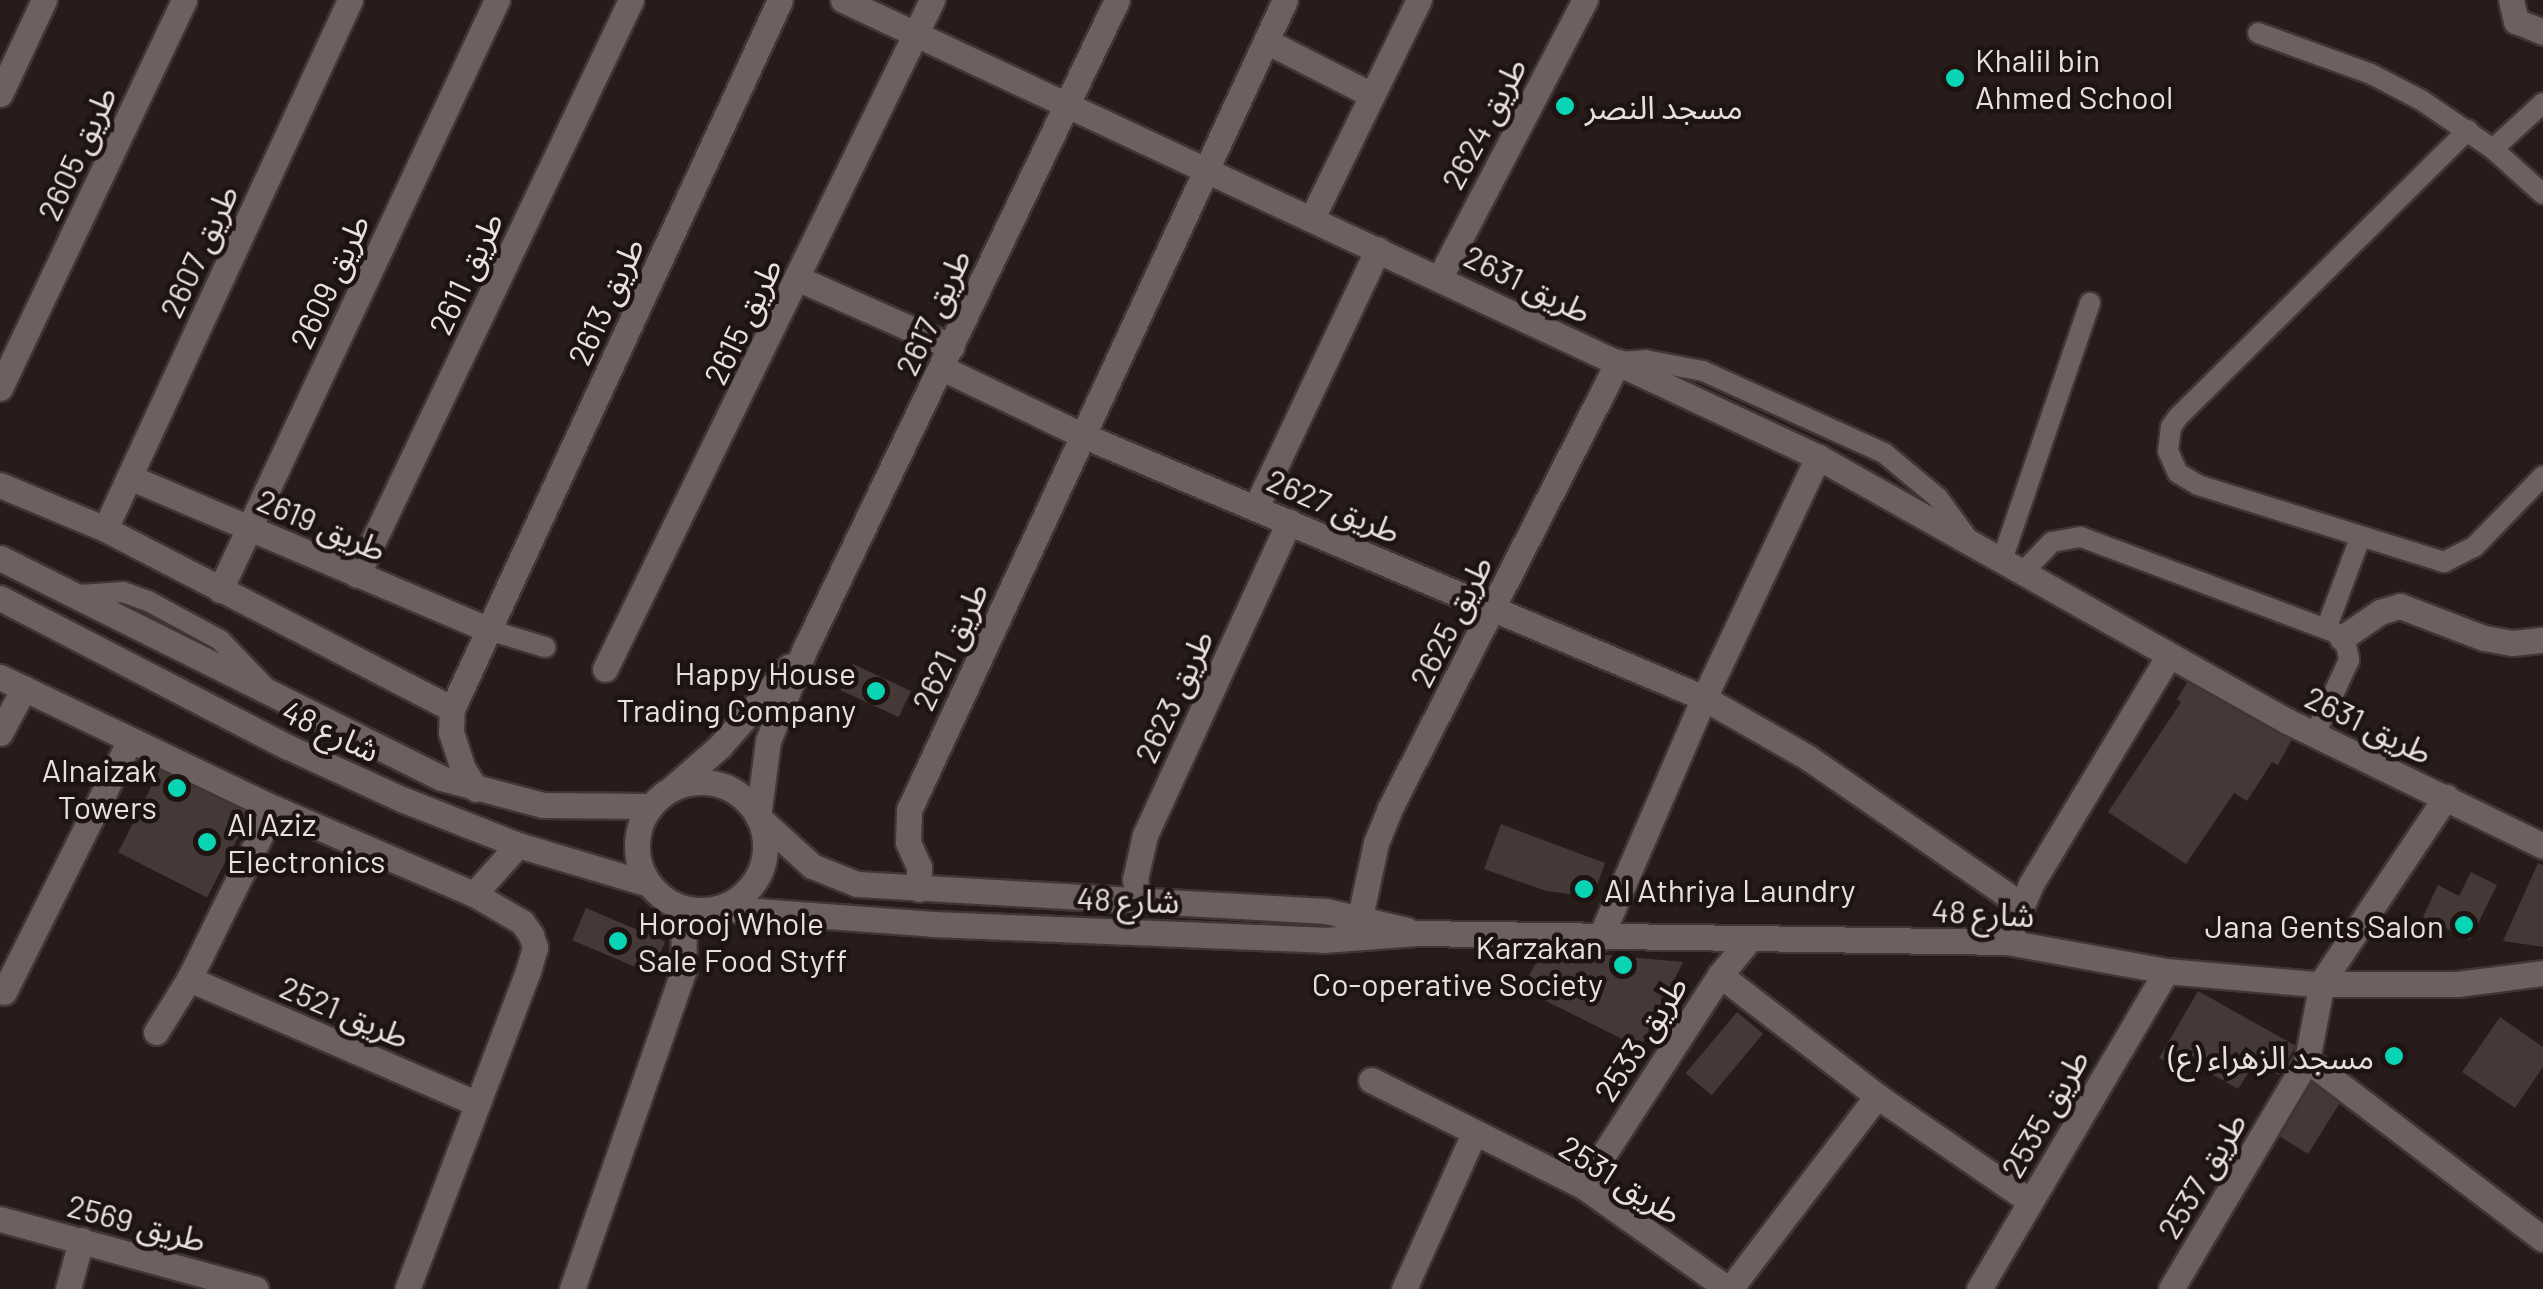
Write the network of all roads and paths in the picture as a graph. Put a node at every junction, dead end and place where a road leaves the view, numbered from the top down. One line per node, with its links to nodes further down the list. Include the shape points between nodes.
1 (44, 0): 18 (street)
2 (184, 0): 33 (street, طريق 2605)
3 (350, 0): 36 (street, طريق 2607)
4 (497, 0): 41 (street, طريق 2609)
5 (631, 0): 47 (street, طريق 2611)
6 (780, 0): 51 (street, طريق 2613)
7 (843, 0): 16 (street, طريق 2631)
8 (932, 0): 16 (street, طريق 2615)
9 (1117, 0): 21 (street, طريق 2617)
10 (1286, 0): 17 (street, طريق 2621)
11 (1418, 0): 19 (street)
12 (1584, 0): 28 (street, طريق 2624)
13 (2511, 0): 14 (street, via 2516,20)
14 (2543, 32)
15 (2258, 33): 22 (lane, via 2372,74)
16 (915, 34): 21 (street, طريق 2631); 29 (street, طريق 2615)
17 (1266, 41): 19 (street); 24 (street, طريق 2621)
18 (0, 94)
19 (1372, 95): 26 (street)
20 (2543, 103): 23 (lane)
21 (1065, 106): 24 (street, طريق 2631); 31 (street, طريق 2617)
22 (2468, 130): 23 (lane); 43 (lane, via 2178,417 2168,438 2171,462 2188,480)
23 (2492, 149): 25 (lane)
24 (1204, 171): 26 (street, طريق 2631); 34 (street, طريق 2621)
25 (2543, 194)
26 (1312, 218): 27 (street, طريق 2631)
27 (1378, 249): 28 (street, طريق 2631); 39 (street)
28 (1440, 277): 32 (street, طريق 2631)
29 (799, 279): 31 (street, طريق 2627); 57 (street, طريق 2615)
30 (2090, 302): 46 (lane)
31 (947, 357): 34 (street, طريق 2627); 55 (street, طريق 2617)
32 (1618, 362): 35 (street, طريق 2631); 44 (lane, via 1703,371 1884,453 1938,498); 50 (street, طريق 2625)
33 (0, 388)
34 (1082, 435): 39 (street, طريق 2627); 72 (street, طريق 2621, via 909,810 908,842 919,867)
35 (1818, 457): 44 (street, طريق 2631); 59 (street)
36 (129, 476): 41 (street, طريق 2619); 42 (street, طريق 2607)
37 (2543, 476): 43 (lane, via 2456,560 2433,561)
38 (0, 485): 42 (street)
39 (1256, 507): 40 (street, طريق 2627)
40 (1290, 522): 50 (street, طريق 2627); 74 (street, طريق 2623, via 1145,836 1135,880)
41 (249, 528): 47 (street, طريق 2619); 48 (street, طريق 2609)
42 (106, 529): 48 (street)
43 (2360, 538): 52 (lane)
44 (1969, 541): 46 (street, طريق 2631)
45 (0, 558): 64 (street, شارع 48)
46 (2013, 566): 52 (lane, via 2052,542 2081,538); 56 (street, طريق 2631)
47 (357, 575): 51 (street, طريق 2619)
48 (220, 590): 60 (street)
49 (0, 598): 69 (street, شارع 48, via 288,747)
50 (1494, 606): 59 (street, طريق 2627); 78 (street, طريق 2625, via 1390,808)
51 (489, 630): 54 (lane); 60 (street, طريق 2613)
52 (2334, 633): 53 (street, via 2400,606 2484,638); 62 (lane, via 2349,660)
53 (2543, 640)
54 (545, 647)
55 (804, 651): 66 (street, طريق 2617, via 720,746); 68 (street, طريق 2617, via 768,741)
56 (2169, 655): 62 (street, طريق 2631); 75 (street)
57 (606, 668)
58 (12, 683): 61 (street); 63 (street)
59 (1704, 698): 75 (street, طريق 2627, via 1807,757); 80 (street)
60 (452, 709): 64 (street, via 451,733)
61 (0, 733)
62 (2314, 734): 65 (street, طريق 2631)
63 (130, 740): 67 (street); 88 (street)
64 (476, 790): 66 (street, شارع 48, via 578,809)
65 (2446, 797): 70 (street, طريق 2631); 87 (street)
66 (660, 798): 68 (street, via 690,783 720,785); 71 (street, via 636,845)
67 (274, 808): 73 (street); 86 (street)
68 (758, 818): 72 (street, شارع 48, via 834,878); 77 (street, via 765,836 759,873 748,889)
69 (518, 845): 71 (street, شارع 48); 73 (street)
70 (2543, 846)
71 (649, 884): 76 (street)
72 (919, 889): 74 (street, شارع 48)
73 (474, 894): 93 (street, via 522,922 534,947)
74 (1140, 902): 78 (street, شارع 48)
75 (2020, 904): 82 (street)
76 (683, 908): 77 (street); 103 (street, via 684,969)
77 (716, 908): 79 (street, شارع 48, via 1324,940)
78 (1360, 917): 79 (street, شارع 48)
79 (1416, 933): 80 (street, شارع 48)
80 (1600, 938): 81 (street, شارع 48)
81 (1748, 941): 82 (street, شارع 48); 85 (street, طريق 2533)
82 (2007, 942): 83 (street, شارع 48)
83 (2166, 971): 87 (street, شارع 48); 96 (street, طريق 2535)
84 (2543, 973): 87 (street, شارع 48, via 2457,984)
85 (1720, 975): 92 (street, طريق 2533); 95 (street, طريق 2533)
86 (189, 979): 89 (street); 93 (street, طريق 2521)
87 (2322, 982): 90 (street, طريق 2537)
88 (4, 992)
89 (156, 1032)
90 (2307, 1060): 98 (street); 107 (street, طريق 2537)
91 (1371, 1080): 94 (street, طريق 2531)
92 (1877, 1096): 96 (street, طريق 2533); 105 (street)
93 (475, 1102): 102 (street)
94 (1474, 1133): 95 (street, طريق 2531); 104 (street)
95 (1583, 1186): 105 (street, طريق 2531)
96 (2030, 1201): 106 (street, طريق 2535)
97 (0, 1219): 99 (street, طريق 2569)
98 (2543, 1238)
99 (81, 1240): 100 (street); 101 (street, طريق 2569)
100 (68, 1289)
101 (256, 1289)
102 (407, 1289)
103 (572, 1289)
104 (1404, 1289)
105 (1729, 1289)
106 (1979, 1289)
107 (2172, 1289)

